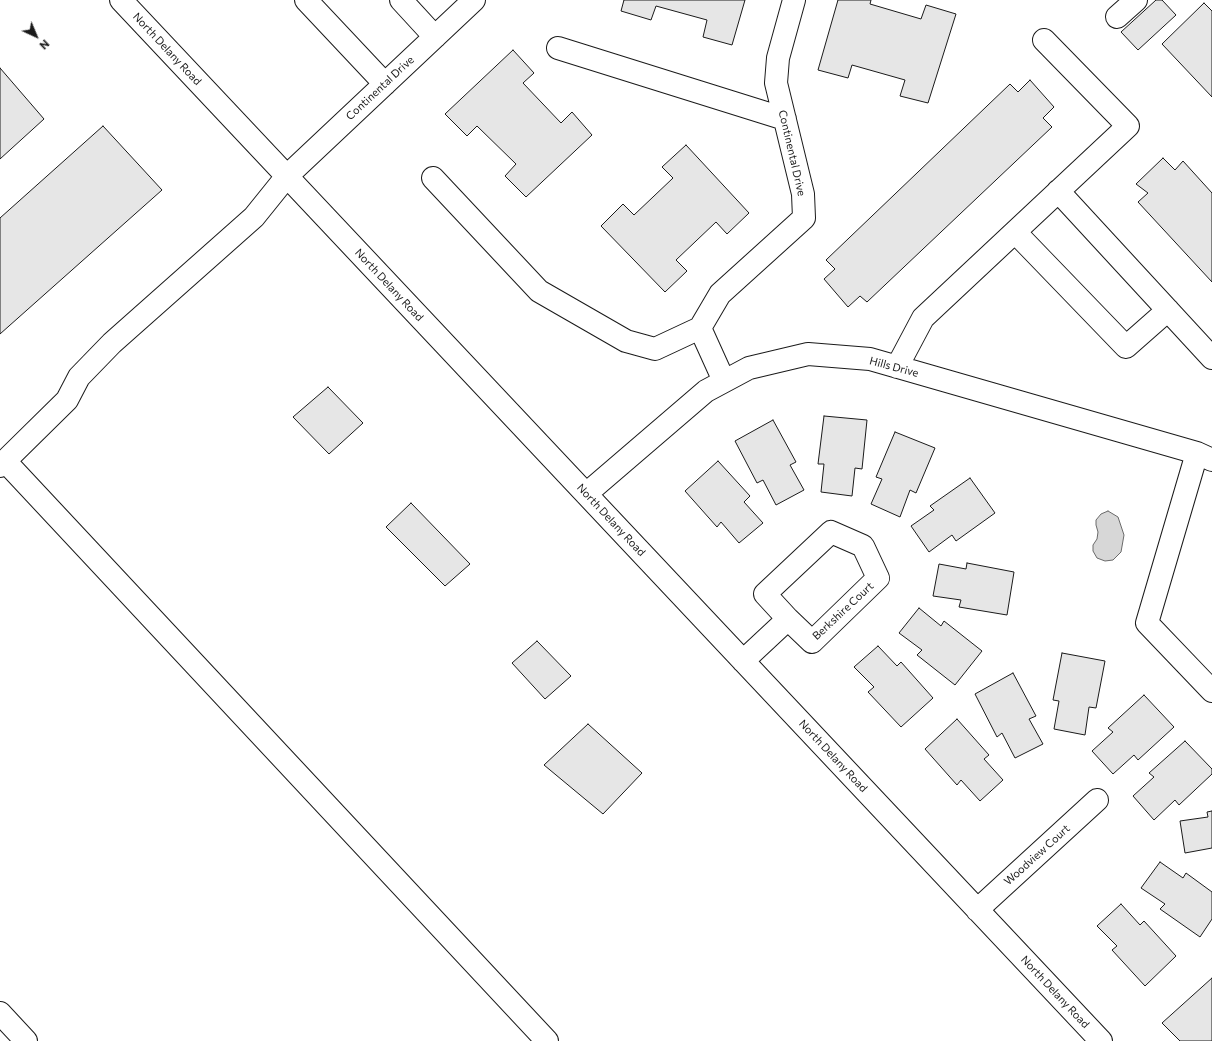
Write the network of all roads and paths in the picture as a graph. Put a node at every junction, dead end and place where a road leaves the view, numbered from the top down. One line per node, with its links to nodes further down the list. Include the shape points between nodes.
1 (121, 0): 13 (street, North Delany Road)
2 (306, 0): 11 (street)
3 (401, 0): 8 (street)
4 (474, 0): 8 (street, Continental Drive)
5 (794, 0): 12 (street, Continental Drive, via 777,64 776,83)
6 (1136, 0): 7 (street)
7 (1117, 17)
8 (435, 37): 11 (street, Continental Drive)
9 (1044, 40): 15 (street, via 1128,126)
10 (558, 48): 12 (street)
11 (385, 84): 13 (street, Continental Drive)
12 (785, 119): 18 (street, Continental Drive, via 804,194 804,218 720,294)
13 (287, 176): 23 (street, Continental Drive, via 254,217 112,343 80,377 67,400); 24 (street, North Delany Road)
14 (433, 178): 18 (street, via 539,291 626,341 655,349)
15 (1058, 191): 16 (street); 17 (street)
16 (1015, 232): 17 (street, via 1126,347); 20 (street, via 923,318)
17 (1168, 310): 19 (street)
18 (700, 328): 21 (street)
19 (1212, 358)
20 (897, 367): 21 (street, Hills Drive, via 870,359 808,354 749,368); 22 (street, Hills Drive)
21 (724, 381): 24 (street, Hills Drive, via 706,391)
22 (1204, 456): 27 (street, via 1147,623)
23 (2, 463): 32 (street)
24 (586, 494): 26 (street, North Delany Road)
25 (788, 619): 25 (street, Berkshire Court, via 812,642 878,578 862,546 832,532 765,594); 26 (street)
26 (743, 661): 29 (street, North Delany Road)
27 (1212, 691)
28 (1097, 800): 29 (street, Woodview Court)
29 (977, 910): 33 (street, North Delany Road)
30 (0, 1013): 31 (street)
31 (26, 1041)
32 (547, 1041)
33 (1101, 1041)

